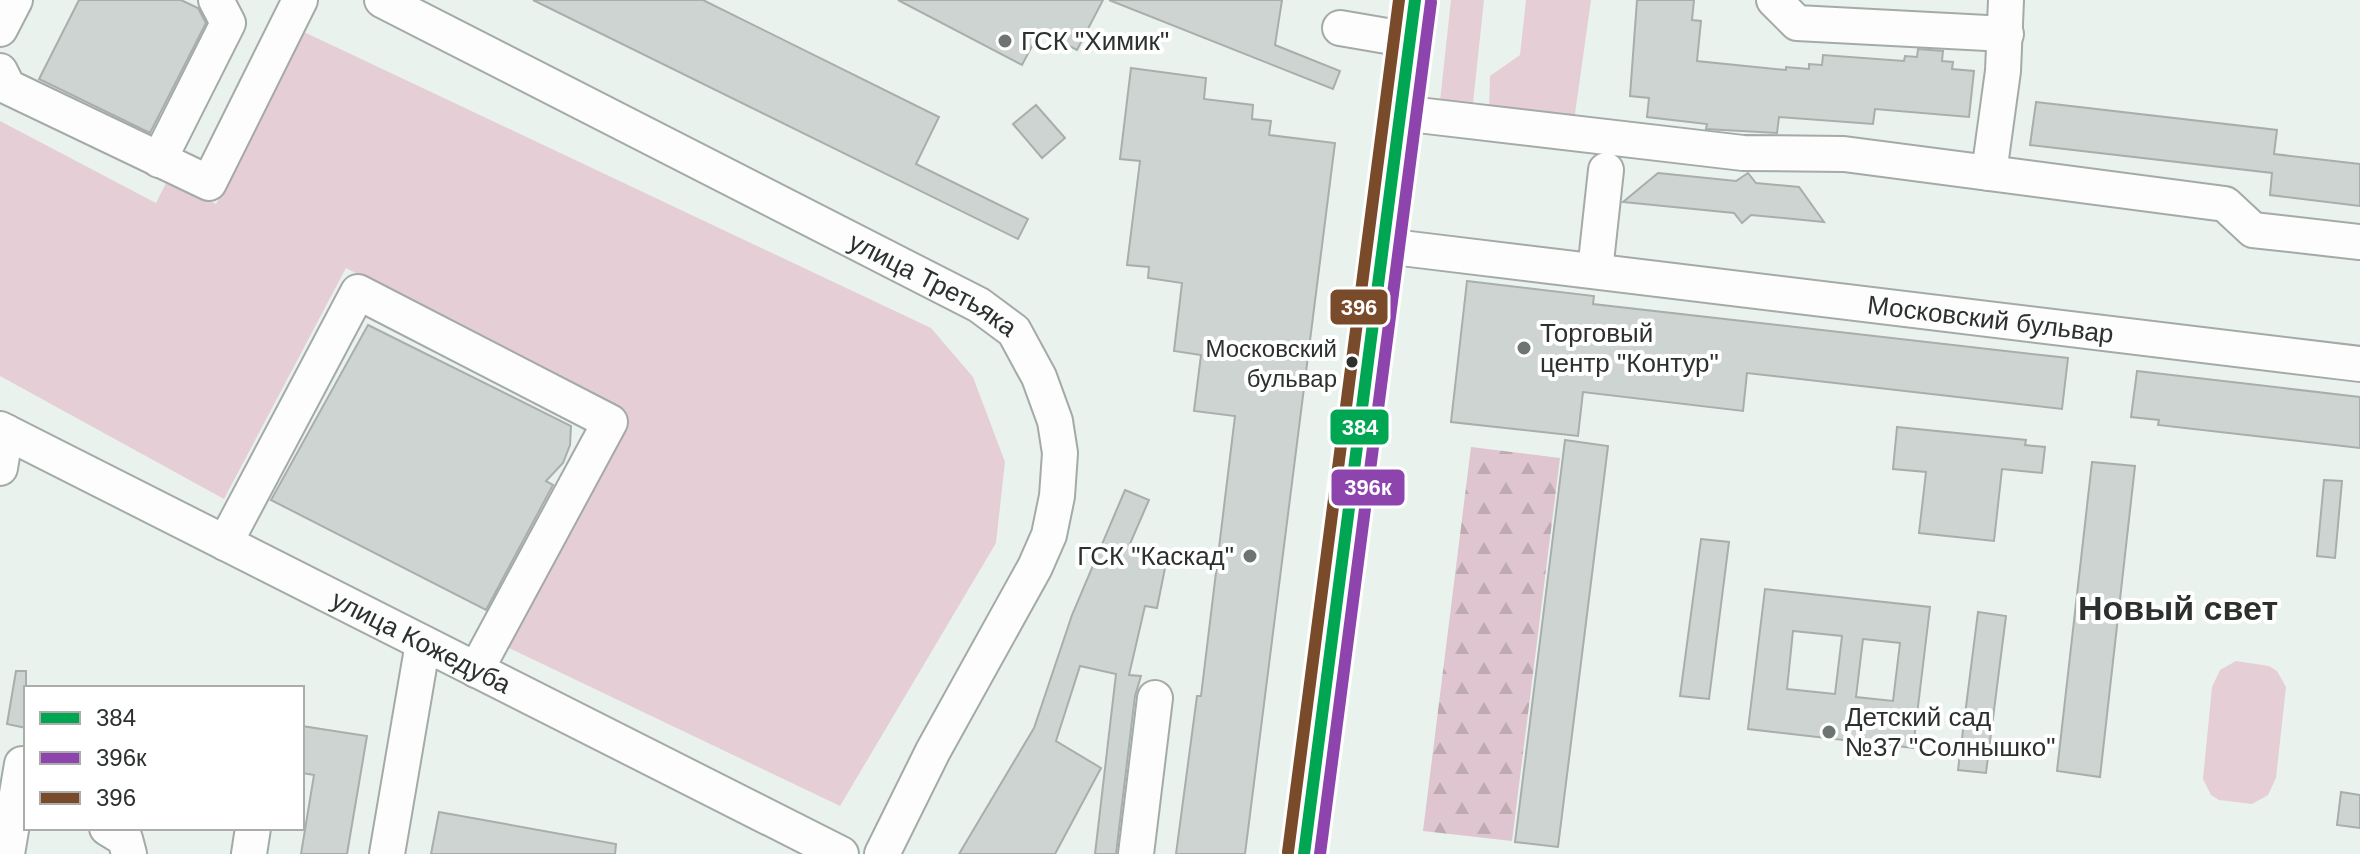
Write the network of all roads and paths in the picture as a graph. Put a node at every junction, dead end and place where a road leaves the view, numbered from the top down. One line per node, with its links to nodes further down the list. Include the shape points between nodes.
1 (15, 0): 9 (street)
2 (216, 0): 13 (street, via 228,23)
3 (300, 0): 13 (street, via 209,183)
4 (382, 0): 34 (street, улица Третьяка, via 979,305 1014,331 1055,421 1060,453 1049,535)
5 (1774, 0): 10 (street, via 1797,23)
6 (2006, 0): 10 (street)
7 (1412, 20): 8 (street); 12 (main road)
8 (1340, 28)
9 (0, 29)
10 (2006, 34): 15 (street)
11 (0, 71): 13 (street, via 8,87)
12 (1401, 113): 15 (street, via 1743,153 1844,154); 17 (main road)
13 (159, 160)
14 (1606, 170): 18 (street, via 1595,229)
15 (1989, 173): 16 (street, via 2225,204 2253,230)
16 (2360, 242)
17 (1385, 246): 18 (street, Московский бульвар); 36 (main road)
18 (1595, 271): 19 (street, Московский бульвар)
19 (2360, 364)
20 (3, 431): 21 (street); 22 (street, улица Кожедуба)
21 (0, 468)
22 (225, 543): 23 (street, улица Кожедуба); 24 (street, via 358,292 610,422)
23 (423, 643): 24 (street, улица Кожедуба); 32 (street)
24 (476, 670): 33 (street, улица Кожедуба)
25 (1155, 698): 35 (street)
26 (16, 763): 29 (street)
27 (110, 830): 30 (street, via 125,839)
28 (253, 830): 31 (street)
29 (11, 831)
30 (129, 854)
31 (249, 854)
32 (387, 854)
33 (841, 854)
34 (882, 854)
35 (1136, 854)
36 (1304, 854)

